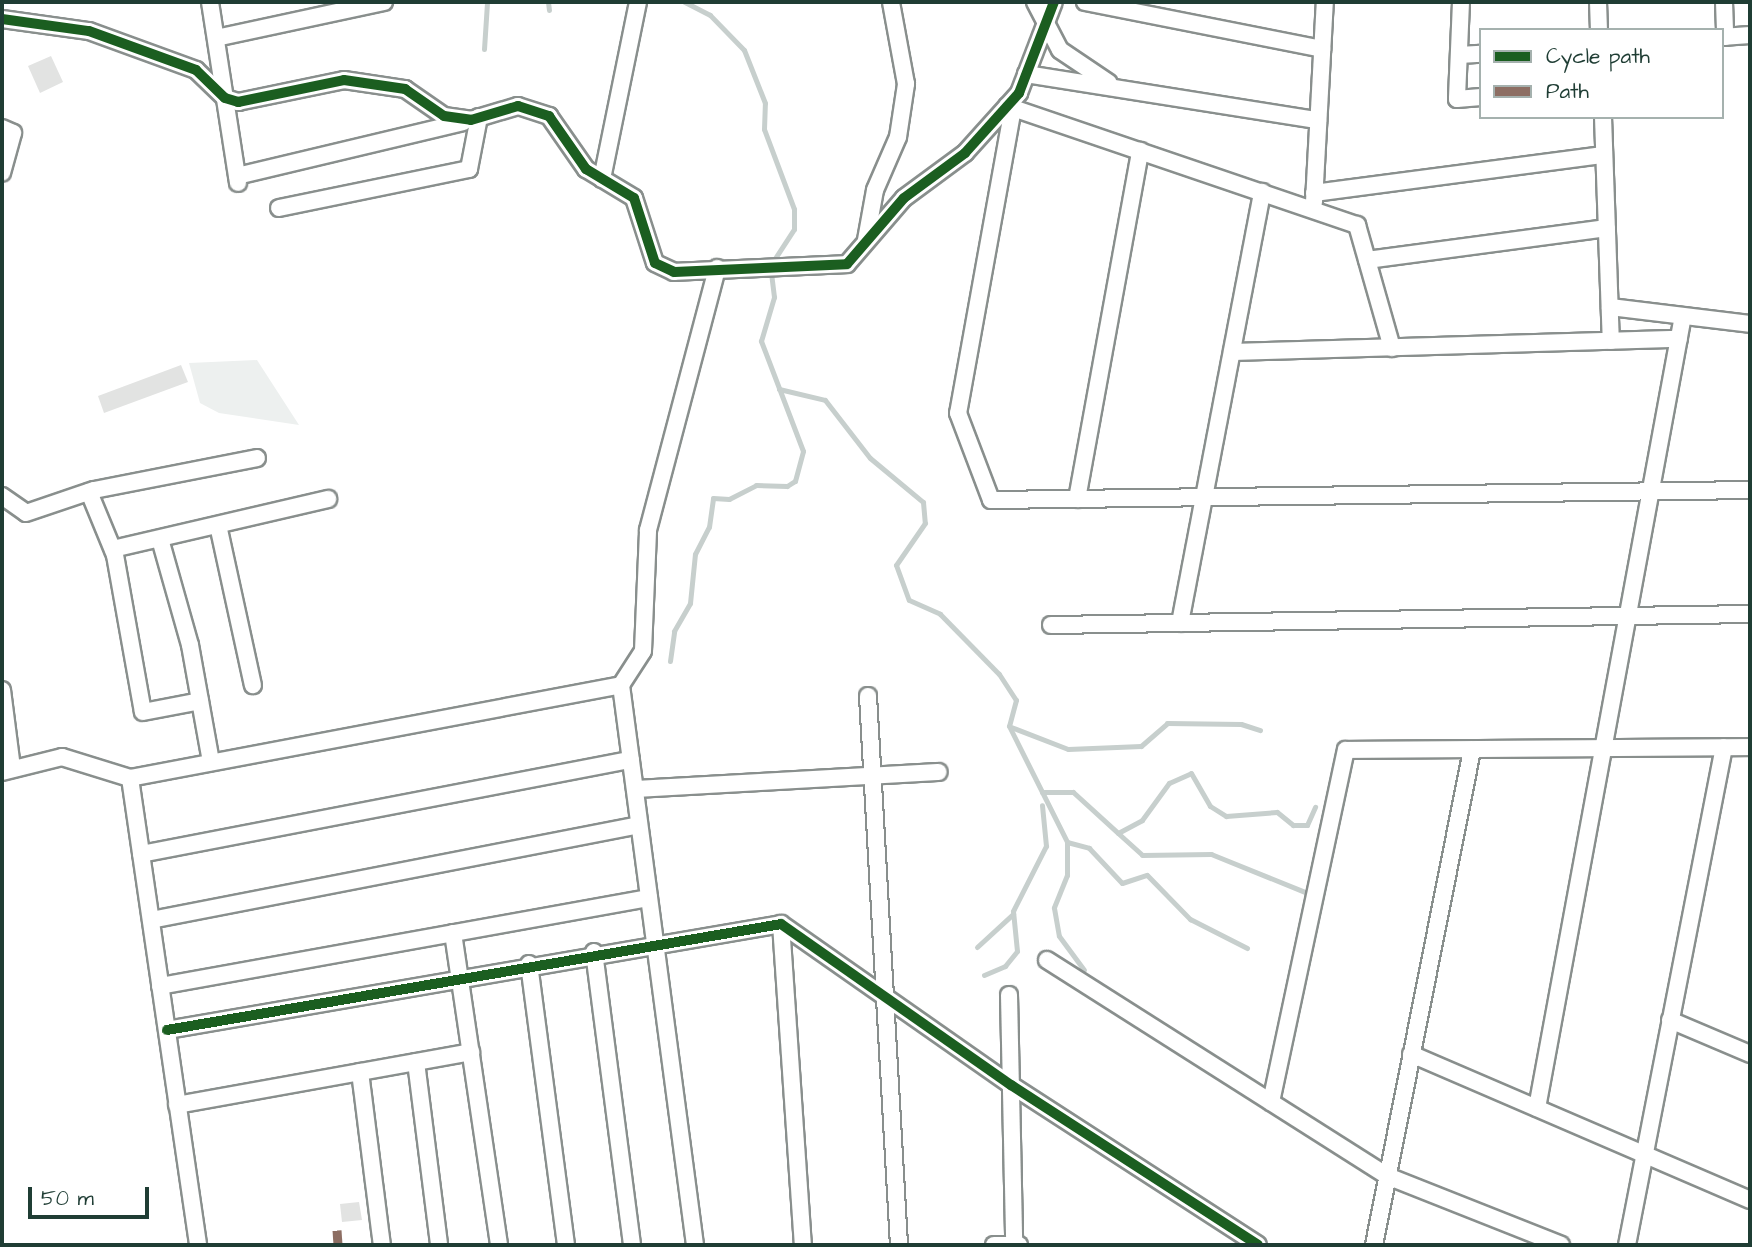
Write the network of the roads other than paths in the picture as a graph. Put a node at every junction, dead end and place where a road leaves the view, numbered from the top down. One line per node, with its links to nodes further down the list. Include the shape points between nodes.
1 (210, 2): 17 (street)
2 (384, 2): 17 (street)
3 (638, 2): 33 (street)
4 (891, 2): 39 (street, via 905,84 898,137 876,190)
5 (1035, 2): 13 (street)
6 (1054, 2): 13 (street)
7 (1085, 2): 18 (street)
8 (1325, 2): 18 (street)
9 (1461, 2): 20 (street)
10 (1598, 2): 14 (street)
11 (1724, 2): 16 (street)
12 (2, 19): 24 (street, via 89,31 196,70)
13 (1044, 26): 21 (street); 22 (street, via 1060,50)
14 (1600, 28)
15 (1750, 35): 16 (street)
16 (1724, 37)
17 (216, 38): 24 (street)
18 (1322, 49): 28 (street)
19 (1479, 54): 20 (street)
20 (1459, 55): 23 (street, via 1457,99)
21 (1026, 74): 22 (street); 25 (street)
22 (1121, 89): 28 (street)
23 (1479, 97)
24 (225, 98): 26 (street, via 238,102 344,80 405,89 444,116); 26 (street, via 238,179)
25 (1010, 107): 30 (street); 39 (street, via 965,153 904,198); 56 (street, via 958,413 990,500)
26 (475, 119): 33 (street, via 518,106 550,116 586,169); 36 (street, via 469,170)
27 (1603, 119): 31 (street)
28 (1318, 120): 35 (street)
29 (2, 128): 32 (street, via 13,133)
30 (1140, 151): 34 (street); 56 (street)
31 (1604, 155): 35 (street); 38 (street)
32 (2, 173)
33 (602, 179): 41 (street, via 634,198 655,263 674,272)
34 (1262, 192): 37 (street); 48 (street)
35 (1314, 193): 37 (street)
36 (279, 208)
37 (1314, 210): 40 (street, via 1357,225)
38 (1607, 228): 40 (street); 42 (street)
39 (866, 243): 41 (street, via 847,264)
40 (1367, 260): 47 (street)
41 (717, 268): 65 (street, via 648,530 643,651)
42 (1610, 307): 43 (street); 46 (street)
43 (1683, 316): 44 (street); 45 (street)
44 (1750, 324)
45 (1679, 339): 46 (street); 51 (street)
46 (1611, 341): 47 (street)
47 (1392, 348): 48 (street)
48 (1232, 352): 54 (street)
49 (257, 458): 52 (street)
50 (1750, 490): 51 (street)
51 (1650, 491): 54 (street); 61 (street)
52 (89, 492): 53 (street, via 26,513); 59 (street)
53 (2, 495)
54 (1204, 497): 56 (street); 62 (street)
55 (328, 499): 57 (street)
56 (1077, 499)
57 (218, 525): 58 (street); 64 (street)
58 (159, 539): 59 (street); 68 (street)
59 (113, 549): 68 (street, via 143,712)
60 (1750, 614): 61 (street)
61 (1627, 616): 62 (street); 71 (street)
62 (1180, 623): 63 (street)
63 (1051, 625)
64 (254, 685)
65 (621, 685): 73 (street); 74 (street)
66 (2, 690): 75 (street)
67 (867, 696): 77 (street)
68 (200, 701): 74 (street)
69 (1724, 747): 70 (street); 71 (street); 94 (street)
70 (1750, 747)
71 (1602, 748): 72 (street); 104 (street)
72 (1472, 750): 97 (street); 102 (street, via 1346,750)
73 (631, 760): 79 (street); 81 (street)
74 (211, 762): 78 (street)
75 (7, 770): 78 (street, via 62,757)
76 (939, 772): 77 (street)
77 (872, 776): 79 (street); 93 (street)
78 (130, 778): 81 (street)
79 (635, 789): 80 (street)
80 (639, 825): 82 (street); 83 (street)
81 (141, 854): 83 (street)
82 (649, 898): 85 (street); 86 (street)
83 (151, 920): 91 (street)
84 (781, 924): 86 (street); 93 (street); 116 (street)
85 (453, 933): 90 (street); 91 (street)
86 (655, 942): 87 (street); 115 (street)
87 (594, 953): 89 (street); 114 (street)
88 (1047, 960): 102 (street)
89 (529, 964): 90 (street); 113 (street)
90 (460, 977): 95 (street); 96 (street)
91 (160, 986): 95 (street)
92 (1009, 995): 101 (street)
93 (885, 997): 101 (street); 117 (street)
94 (1670, 1020): 98 (street); 105 (street)
95 (167, 1030): 103 (street)
96 (471, 1052): 99 (street); 112 (street)
97 (1411, 1054): 104 (street); 106 (street)
98 (1750, 1054)
99 (416, 1062): 100 (street); 111 (street)
100 (360, 1072): 103 (street); 110 (street)
101 (1011, 1085): 108 (street); 119 (street)
102 (1271, 1102): 106 (street)
103 (177, 1105): 109 (street)
104 (1537, 1108): 105 (street)
105 (1645, 1154): 107 (street); 122 (street)
106 (1387, 1176): 120 (street); 121 (street)
107 (1750, 1200)
108 (1017, 1244): 118 (street)
109 (198, 1245)
110 (382, 1245)
111 (439, 1245)
112 (499, 1245)
113 (566, 1245)
114 (632, 1245)
115 (695, 1245)
116 (803, 1245)
117 (899, 1245)
118 (994, 1245)
119 (1258, 1245)
120 (1374, 1245)
121 (1561, 1245)
122 (1627, 1245)

